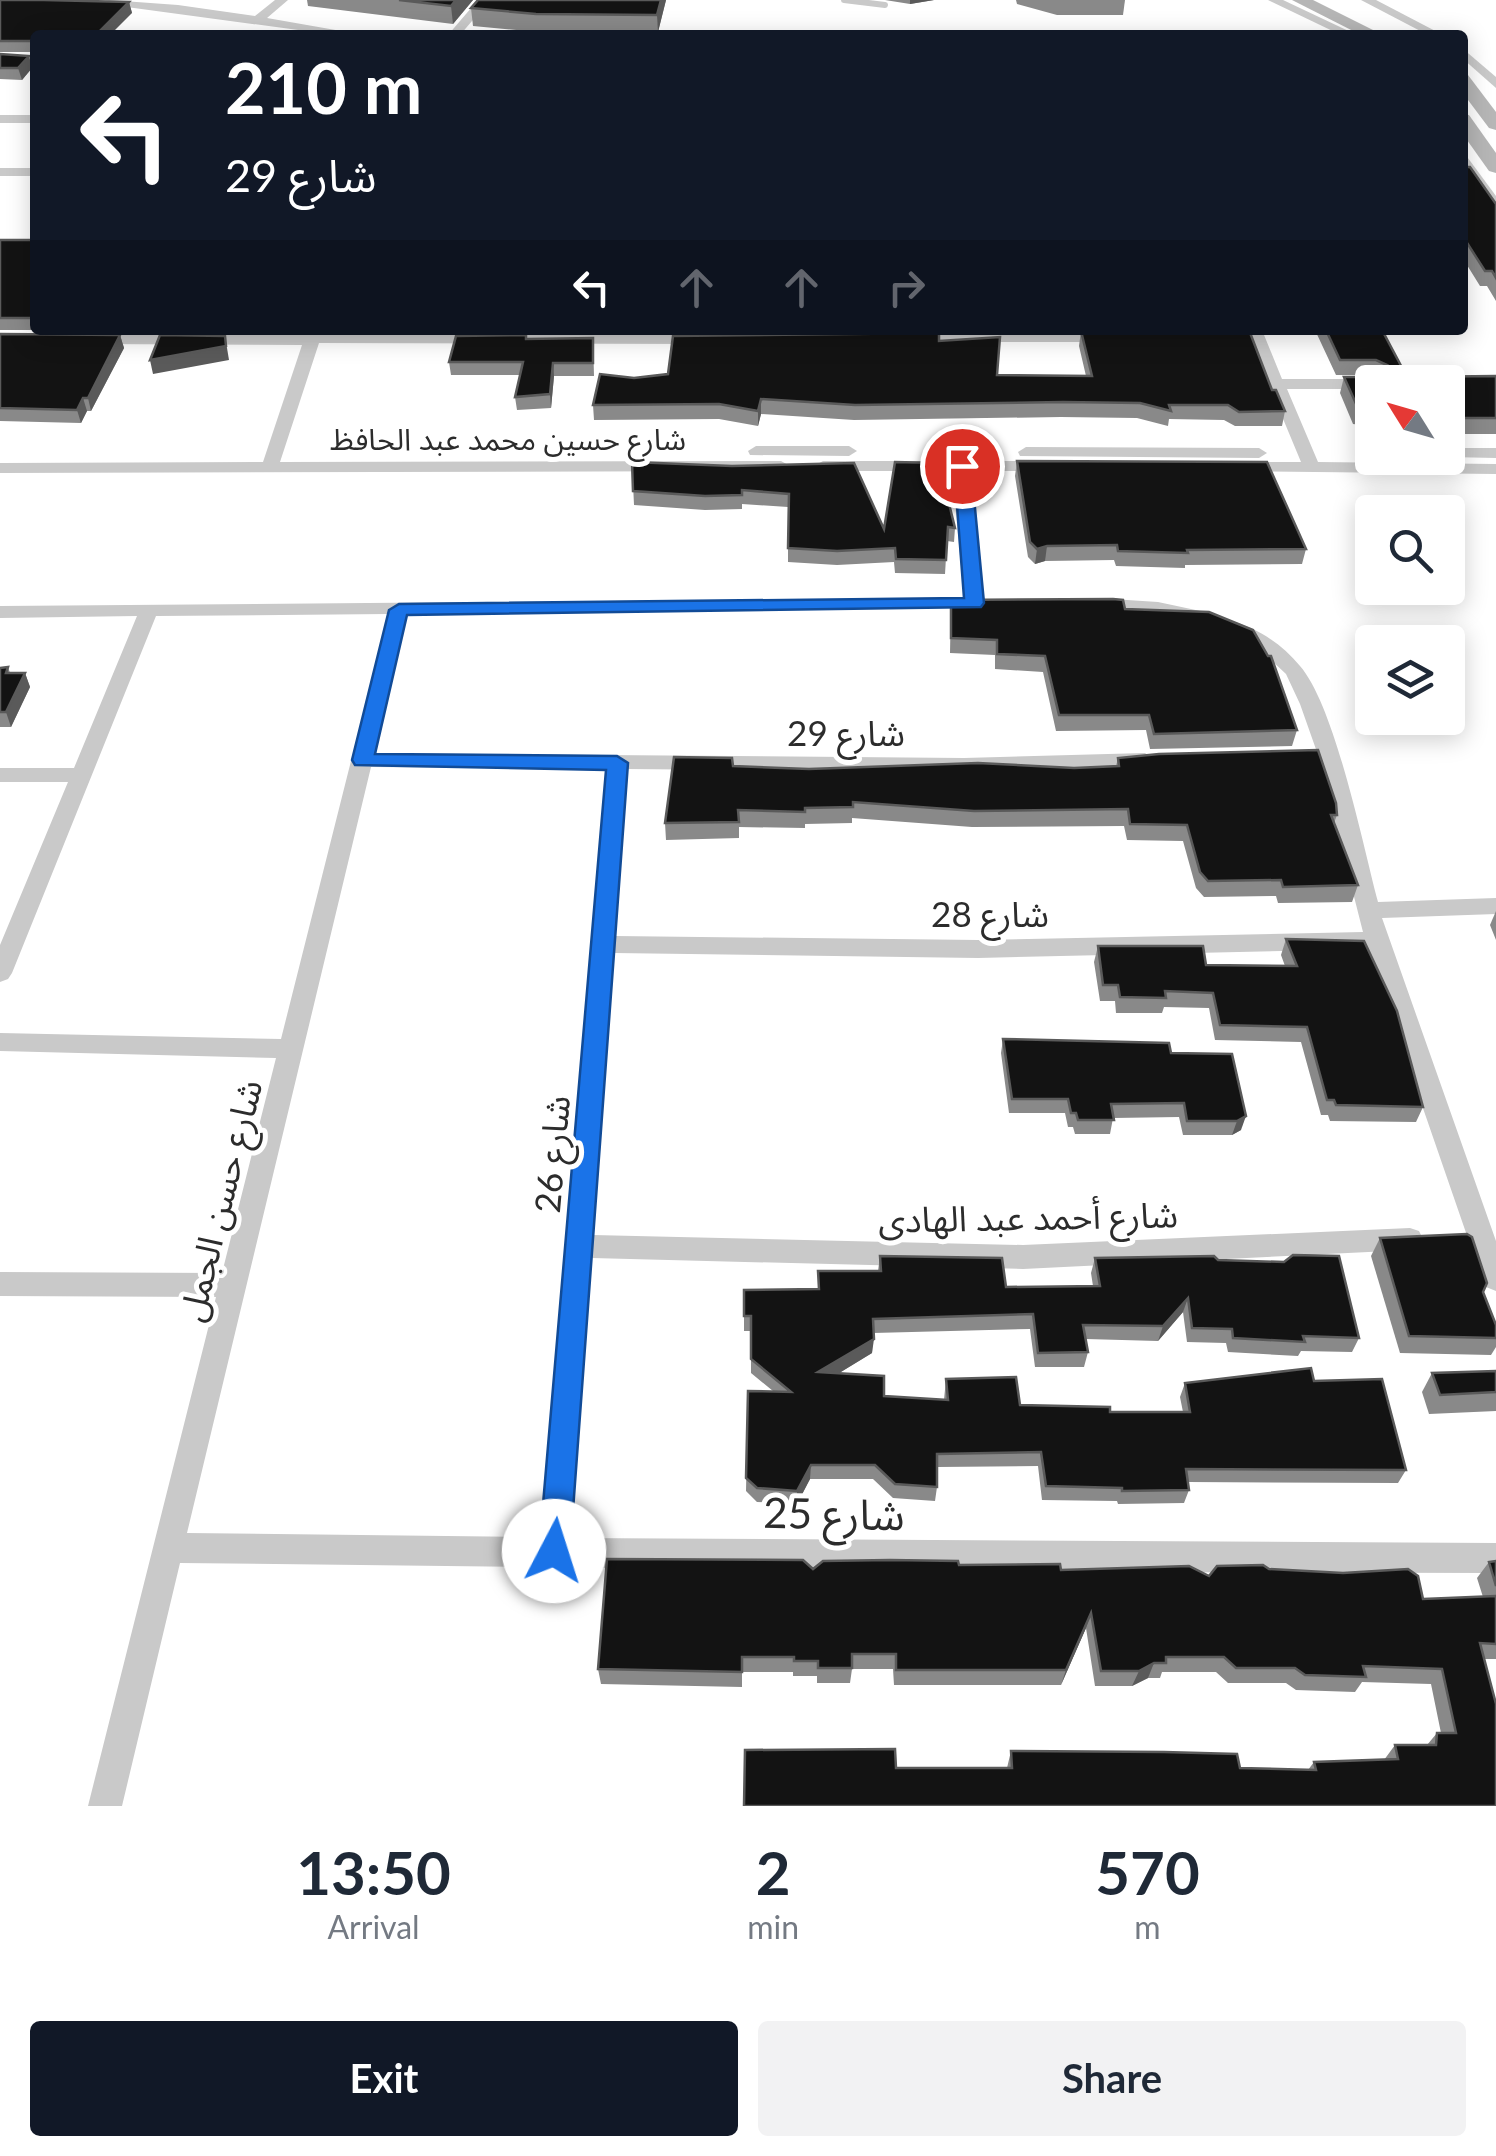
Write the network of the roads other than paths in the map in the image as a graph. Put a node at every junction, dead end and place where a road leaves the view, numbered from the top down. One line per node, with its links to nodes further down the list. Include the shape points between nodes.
1 (282, 0): 10 (street)
2 (484, 0): 12 (street)
3 (844, 0): 9 (lane)
4 (1274, 0): 13 (street)
5 (1300, 0): 14 (street)
6 (1331, 0): 15 (street)
7 (1367, 0): 16 (street)
8 (86, 3): 10 (street)
9 (885, 5)
10 (258, 20): 11 (street)
11 (325, 30)
12 (458, 30)
13 (1340, 30)
14 (1364, 30)
15 (1394, 30)
16 (1427, 30)
17 (1468, 55): 20 (street)
18 (0, 60): 19 (street)
19 (30, 60)
20 (1496, 84)
21 (1468, 86): 25 (street)
22 (0, 119): 23 (street)
23 (30, 119)
24 (1468, 123): 25 (street)
25 (1496, 124)
26 (1468, 125): 27 (street)
27 (1489, 146): 28 (street)
28 (1496, 167)
29 (0, 172): 30 (street)
30 (30, 172)
31 (1470, 178): 32 (street)
32 (1496, 207)
33 (410, 335): 36 (street)
34 (550, 335): 39 (street)
35 (1250, 335): 41 (street)
36 (313, 336): 38 (street); 47 (street)
37 (1122, 337): 40 (street)
38 (79, 339)
39 (725, 339)
40 (898, 340)
41 (1276, 384): 42 (street); 49 (street)
42 (1355, 384)
43 (1465, 454): 44 (street)
44 (1496, 454)
45 (1355, 456): 49 (street, شارع حسين محمد عبد الحافظ)
46 (0, 458): 47 (street, شارع حسين محمد عبد الحافظ)
47 (272, 459): 48 (street, شارع حسين محمد عبد الحافظ); 50 (street, شارع حسين محمد عبد الحافظ)
48 (960, 459): 49 (street, شارع حسين محمد عبد الحافظ); 54 (street, via 984,603)
49 (1308, 460): 51 (street, شارع حسين محمد عبد الحافظ)
50 (0, 468)
51 (1496, 469)
52 (1068, 604): 62 (street, via 1209,618 1260,639 1294,671)
53 (149, 610): 54 (street); 55 (street); 59 (street)
54 (399, 610): 57 (street, شارع حسن الجمل)
55 (0, 612)
56 (1175, 759): 58 (street, شارع 29)
57 (363, 760): 58 (street, شارع 29); 67 (street, شارع حسن الجمل)
58 (617, 763): 64 (street, شارع 26)
59 (82, 775): 60 (street); 65 (street)
60 (0, 776)
61 (1496, 906): 62 (street)
62 (1370, 910): 63 (street)
63 (1377, 940): 64 (street, شارع 28, via 978,949); 68 (street)
64 (603, 944): 69 (street, شارع 26)
65 (0, 972)
66 (0, 1042): 67 (street)
67 (292, 1048): 72 (street, شارع حسن الجمل)
68 (1458, 1236): 69 (street, شارع أحمد عبد الهادى, via 1023,1257); 70 (street)
69 (579, 1246): 74 (street, شارع 26)
70 (1496, 1278)
71 (0, 1284): 72 (street)
72 (234, 1286): 73 (street, شارع حسن الجمل)
73 (170, 1548): 74 (street, شارع 25); 76 (street, شارع حسن الجمل)
74 (554, 1551): 75 (street, شارع 25)
75 (1496, 1558)
76 (105, 1806)

